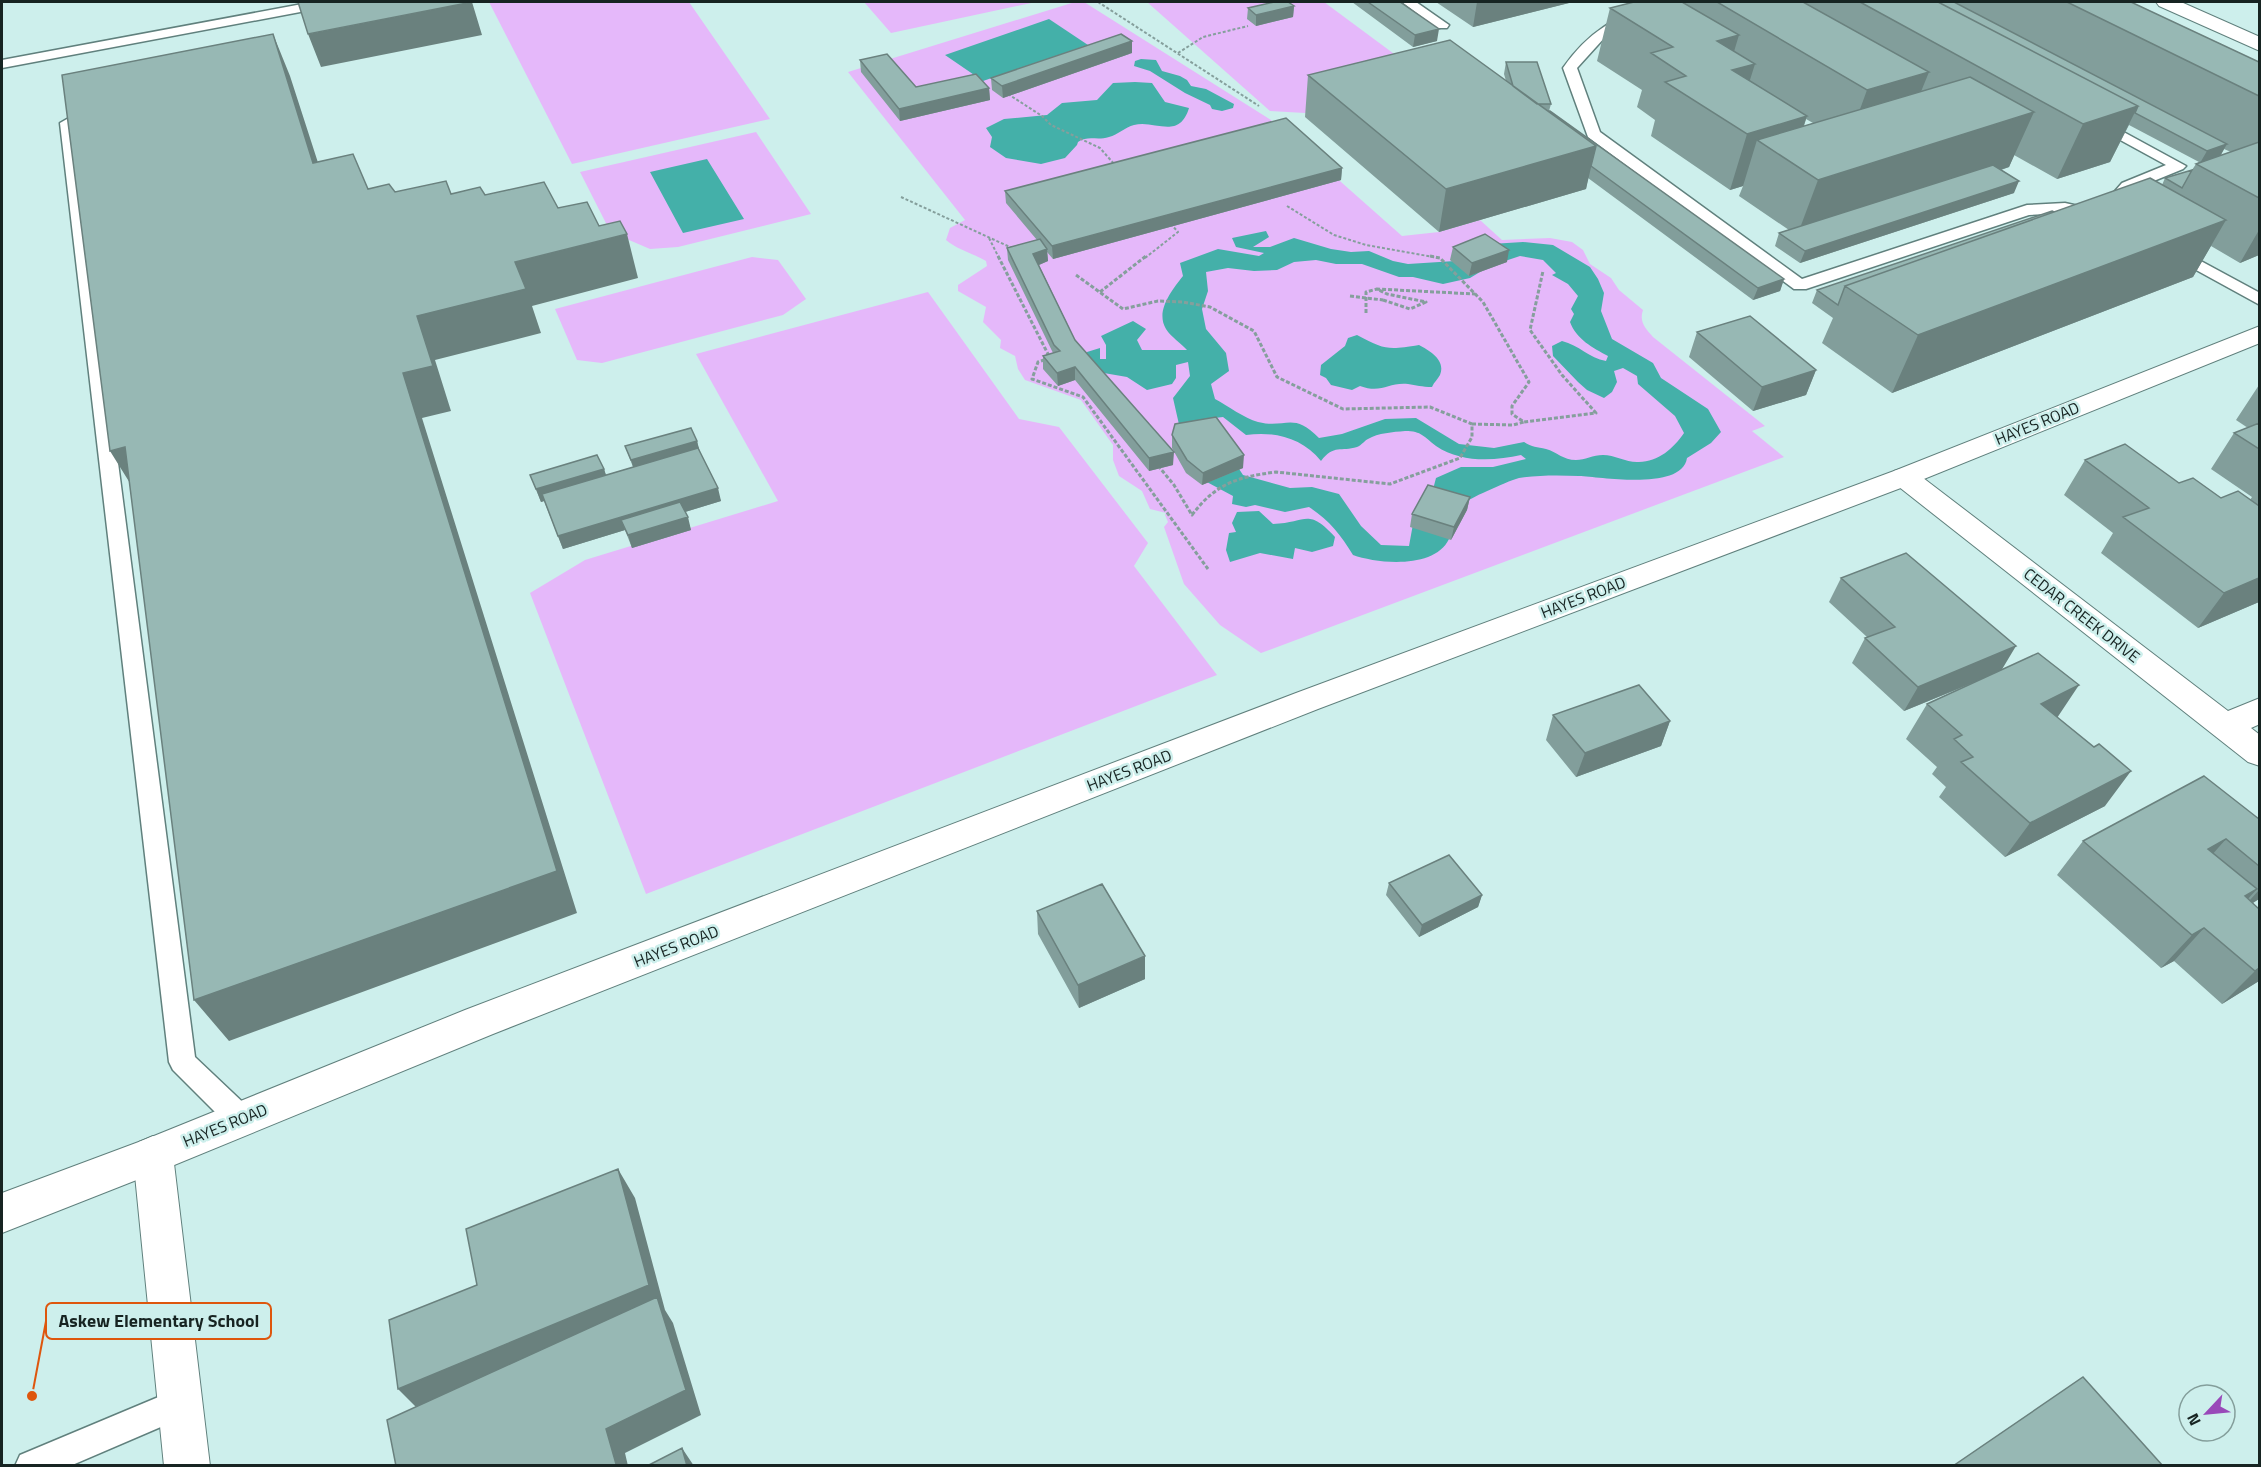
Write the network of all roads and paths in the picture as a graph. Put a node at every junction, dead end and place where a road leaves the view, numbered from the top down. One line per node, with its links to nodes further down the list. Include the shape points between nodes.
1 (332, 2): 10 (lane)
2 (1098, 2): 9 (path)
3 (1408, 2): 6 (lane)
4 (1666, 2): 13 (lane, via 1603,29 1570,68 1593,134 1800,285 2027,210 2065,208 2120,221 2116,199 2128,186 2178,166)
5 (2166, 2): 8 (street)
6 (1442, 25)
7 (1248, 26): 9 (path, via 1203,37)
8 (2259, 45)
9 (1178, 53): 12 (path)
10 (2, 64)
11 (1000, 89): 15 (path, via 1051,125 1100,148)
12 (1259, 106)
13 (2085, 115)
14 (67, 123): 41 (lane, via 182,1062)
15 (1115, 165)
16 (900, 197): 19 (path)
17 (1287, 207): 26 (path, via 1334,235 1440,258)
18 (1162, 215): 25 (path, via 1178,232)
19 (989, 238): 21 (path); 37 (path, via 1050,358 1038,362 1032,379 1083,397)
20 (2155, 241): 28 (lane)
21 (1017, 251)
22 (1543, 271): 31 (path, via 1530,330 1596,413)
23 (1076, 275): 25 (path)
24 (1377, 289): 26 (path); 27 (path, bridge, via 1384,295 1426,302 1406,311 1383,300); 29 (path, via 1366,292)
25 (1100, 292): 32 (path, via 1123,309 1166,301 1210,307 1254,332 1277,377 1343,409 1430,407)
26 (1475, 294): 31 (path, via 1529,382 1512,406 1512,414)
27 (1350, 296)
28 (2259, 300)
29 (1366, 313)
30 (2259, 334): 36 (street, HAYES ROAD)
31 (1524, 422): 32 (path)
32 (1472, 424): 33 (path, via 1472,436 1460,458)
33 (1452, 462): 35 (path, via 1390,484 1276,472)
34 (1160, 468): 35 (path, via 1192,515 1213,491 1233,479)
35 (1258, 475)
36 (1904, 477): 39 (street, CEDAR CREEK DRIVE); 41 (street, HAYES ROAD, via 1306,701 479,1022)
37 (1208, 569)
38 (2259, 710): 39 (street)
39 (2225, 726): 40 (street, CEDAR CREEK DRIVE)
40 (2259, 753)
41 (241, 1119): 42 (street, HAYES ROAD)
42 (153, 1155): 43 (street, HAYES ROAD); 44 (street)
43 (2, 1213)
44 (180, 1403): 45 (lane); 46 (street)
45 (31, 1466)
46 (187, 1466)

